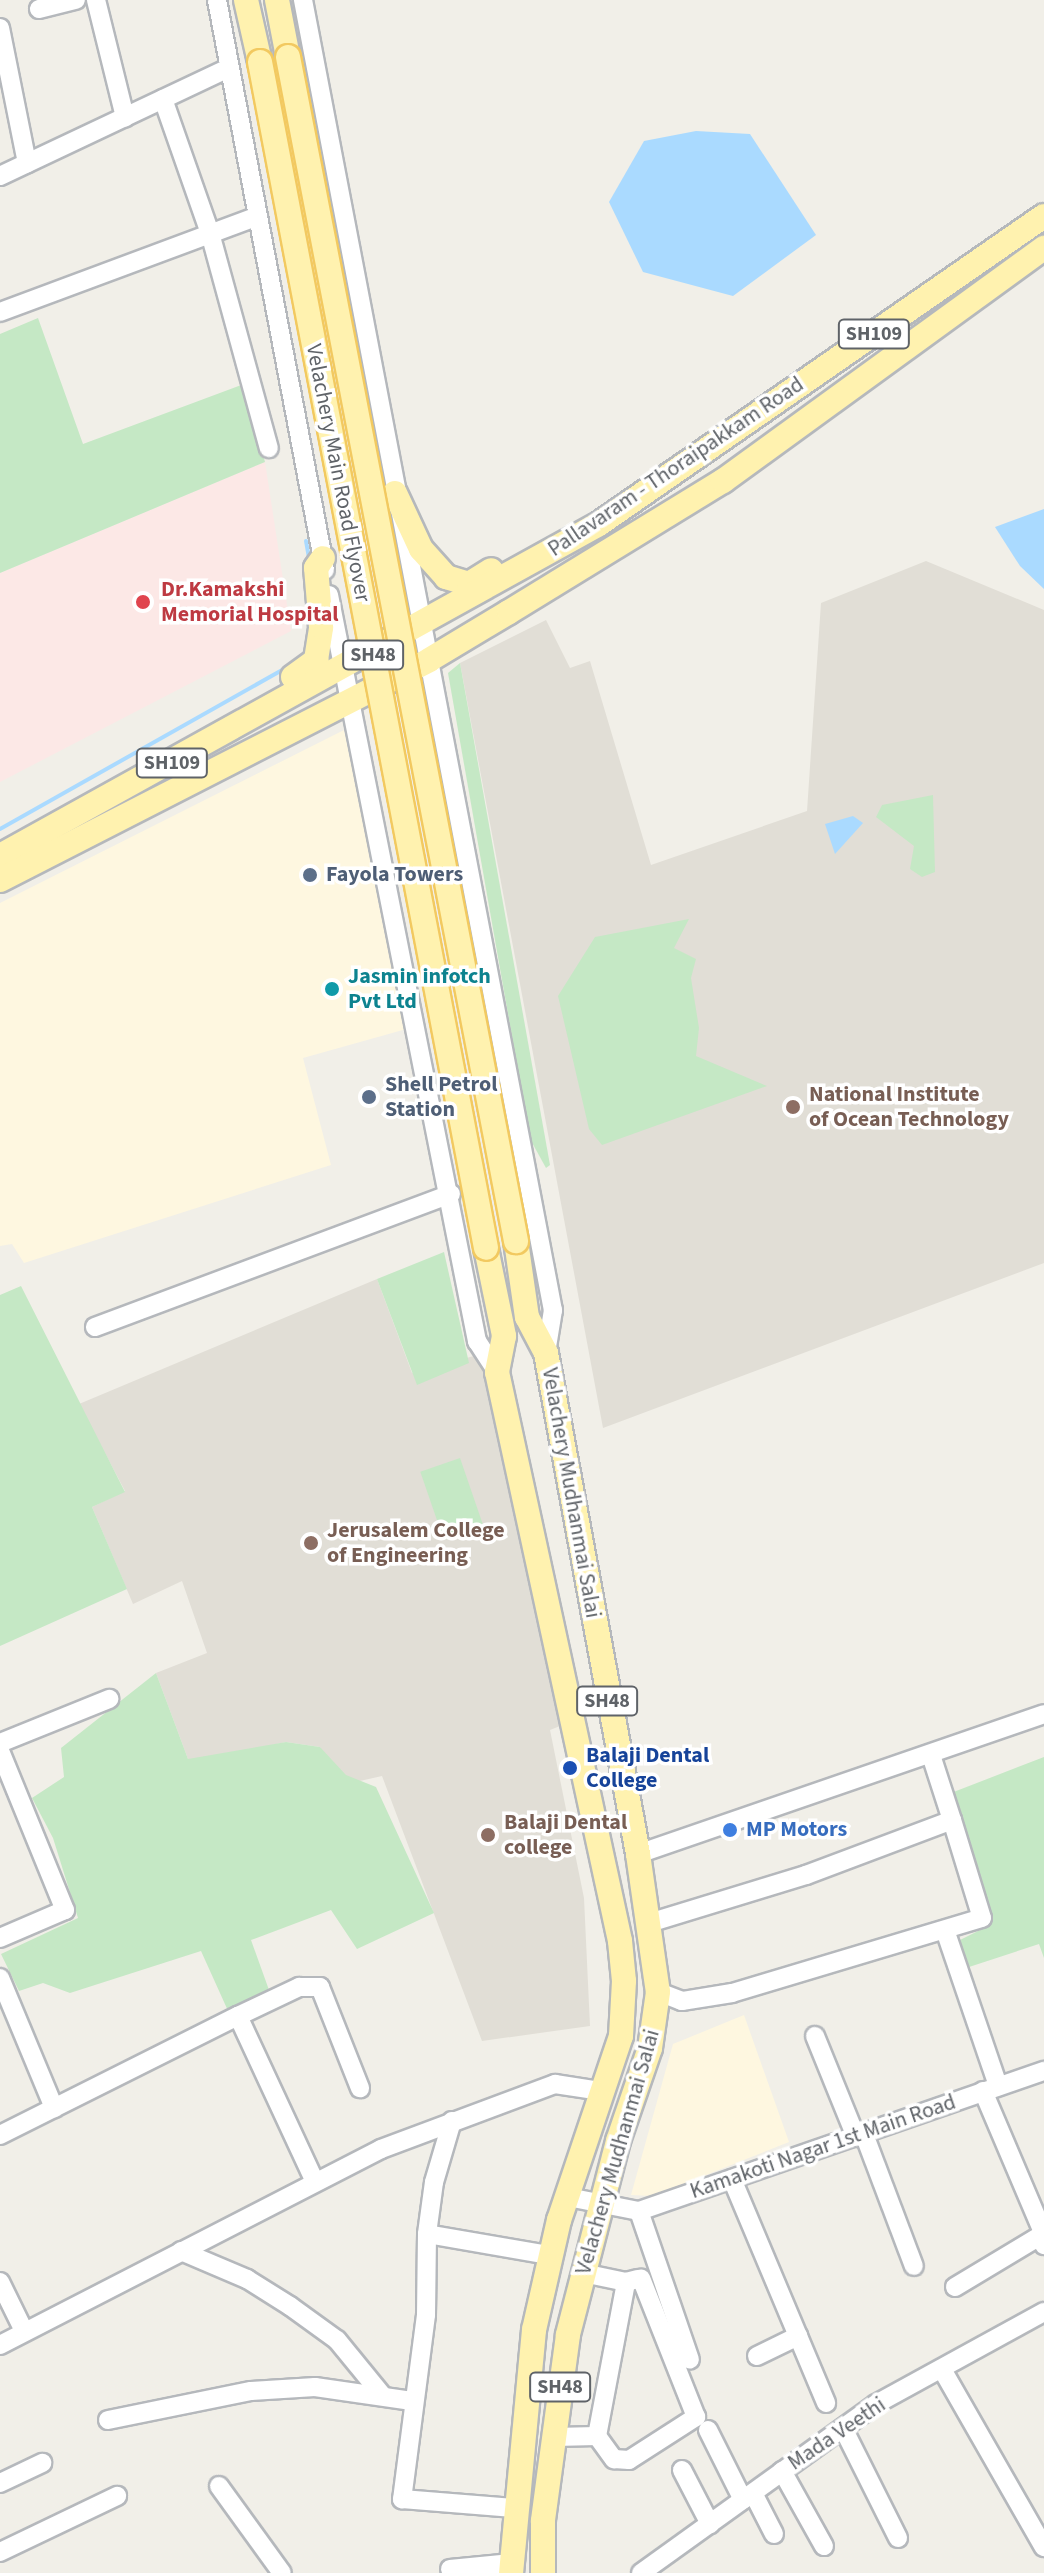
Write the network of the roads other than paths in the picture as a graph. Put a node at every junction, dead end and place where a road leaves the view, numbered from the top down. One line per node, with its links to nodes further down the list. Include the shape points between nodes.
1 (76, 0): 7 (street)
2 (96, 0): 11 (street)
3 (217, 0): 9 (street)
4 (246, 0): 33 (main road, Velachery Main Road Flyover / SH48, bridge, via 504,1336)
5 (277, 0): 32 (main road, Velachery Main Road Flyover / SH48, bridge, via 527,1317)
6 (303, 0): 20 (street)
7 (39, 9)
8 (1, 40): 12 (street)
9 (228, 68): 10 (street); 14 (street)
10 (163, 99): 11 (street); 16 (street)
11 (125, 117): 12 (street)
12 (27, 163): 13 (street)
13 (0, 176)
14 (258, 216): 16 (street); 22 (street)
15 (1044, 216): 21 (main road, Pallavaram - Thoraipakkam Road / SH109, via 641,494)
16 (210, 233): 18 (street); 19 (street)
17 (1044, 248): 24 (main road, Pallavaram - Thoraipakkam Road / SH109, via 723,481)
18 (0, 312)
19 (269, 448)
20 (395, 493): 21 (main road, via 421,549 446,577 457,581 469,584); 23 (street)
21 (554, 542): 23 (main road, Pallavaram - Thoraipakkam Road / SH109)
22 (323, 558): 25 (street); 27 (main road, via 316,568 321,627 316,660 175,748)
23 (424, 625): 24 (street); 25 (main road, Pallavaram - Thoraipakkam Road / SH109)
24 (429, 660): 26 (main road, Pallavaram - Thoraipakkam Road / SH109); 32 (street, via 553,1310)
25 (341, 663): 26 (street); 27 (main road, Pallavaram - Thoraipakkam Road / SH109)
26 (347, 701): 29 (main road, Pallavaram - Thoraipakkam Road / SH109); 30 (street)
27 (167, 766): 28 (main road, Pallavaram - Thoraipakkam Road / SH109)
28 (0, 856)
29 (0, 880)
30 (451, 1194): 31 (street); 33 (street, via 477,1341)
31 (95, 1327)
32 (546, 1353): 41 (main road, Velachery Mudhanmai Salai / SH48)
33 (497, 1372): 40 (main road, Velachery Mudhanmai Salai / SH48)
34 (109, 1699): 36 (street)
35 (1044, 1714): 38 (street)
36 (0, 1743)
37 (0, 1751): 44 (street, via 65,1910)
38 (931, 1755): 39 (street); 41 (street)
39 (952, 1820): 42 (street, via 806,1875); 43 (street, via 982,1918)
40 (595, 1838): 41 (main road); 52 (main road, Velachery Mudhanmai Salai / SH48, via 624,1981 621,2036)
41 (636, 1842): 42 (main road, Velachery Mudhanmai Salai / SH48)
42 (649, 1923): 46 (main road, Velachery Mudhanmai Salai / SH48)
43 (945, 1930): 46 (street, via 732,1993 682,2001); 51 (street)
44 (0, 1938)
45 (0, 1978): 53 (street)
46 (658, 1992): 60 (main road, Velachery Mudhanmai Salai / SH48, via 650,2048)
47 (238, 2016): 50 (street, via 299,1987 320,1987); 53 (street); 58 (street)
48 (815, 2036): 56 (street)
49 (1044, 2071): 51 (street, Kamakoti Nagar 1st Main Road)
50 (360, 2088)
51 (990, 2089): 56 (street, Kamakoti Nagar 1st Main Road); 63 (street)
52 (601, 2091): 54 (street, via 555,2084); 59 (main road, Velachery Mudhanmai Salai / SH48)
53 (54, 2108): 55 (street)
54 (452, 2121): 58 (street); 62 (street, via 434,2182)
55 (0, 2135)
56 (860, 2136): 57 (street, Kamakoti Nagar 1st Main Road); 66 (street)
57 (732, 2179): 61 (street, Kamakoti Nagar 1st Main Road); 74 (street)
58 (315, 2182): 64 (street)
59 (568, 2197): 60 (street, Kamakoti Nagar 1st Main Road); 65 (main road, Velachery Mudhanmai Salai / SH48)
60 (601, 2205): 61 (street, Kamakoti Nagar 1st Main Road); 68 (main road, Velachery Mudhanmai Salai / SH48)
61 (639, 2211): 67 (street)
62 (427, 2234): 65 (street); 80 (street, via 426,2315)
63 (1043, 2239): 71 (street)
64 (181, 2251): 73 (street); 79 (street, via 247,2279 290,2306 337,2340)
65 (549, 2255): 94 (main road, Velachery Mudhanmai Salai / SH48, via 534,2330)
66 (914, 2266)
67 (659, 2271): 69 (street); 77 (street)
68 (583, 2273): 69 (street); 86 (main road, Velachery Mudhanmai Salai / SH48)
69 (634, 2280): 85 (street); 85 (street, via 696,2417 629,2460 614,2459)
70 (0, 2282): 73 (street)
71 (955, 2287)
72 (1044, 2312): 78 (street, Mada Veethi)
73 (24, 2331): 75 (street)
74 (798, 2336): 76 (street); 81 (street)
75 (0, 2345)
76 (757, 2356)
77 (690, 2360)
78 (943, 2371): 83 (street, Mada Veethi, via 876,2404); 99 (street)
79 (382, 2395): 80 (street); 82 (street, via 315,2387 251,2391)
80 (412, 2401): 94 (street, via 402,2499)
81 (826, 2403)
82 (108, 2420)
83 (843, 2428): 89 (street, Mada Veethi); 97 (street)
84 (708, 2430): 93 (street)
85 (597, 2436): 86 (street)
86 (554, 2437): 104 (main road, Velachery Mudhanmai Salai / SH48, via 543,2521)
87 (42, 2463): 90 (street)
88 (682, 2470): 95 (street)
89 (782, 2471): 93 (street, Mada Veethi); 98 (street)
90 (0, 2483)
91 (219, 2486): 103 (street)
92 (117, 2496): 100 (street)
93 (748, 2496): 95 (street, Mada Veethi); 96 (street)
94 (514, 2508): 101 (main road, Velachery Mudhanmai Salai / SH48)
95 (710, 2524): 105 (street, Mada Veethi)
96 (774, 2534)
97 (898, 2538)
98 (824, 2546)
99 (1044, 2547)
100 (0, 2552)
101 (512, 2568): 102 (street)
102 (450, 2569)
103 (282, 2573)
104 (543, 2573)
105 (641, 2573)

